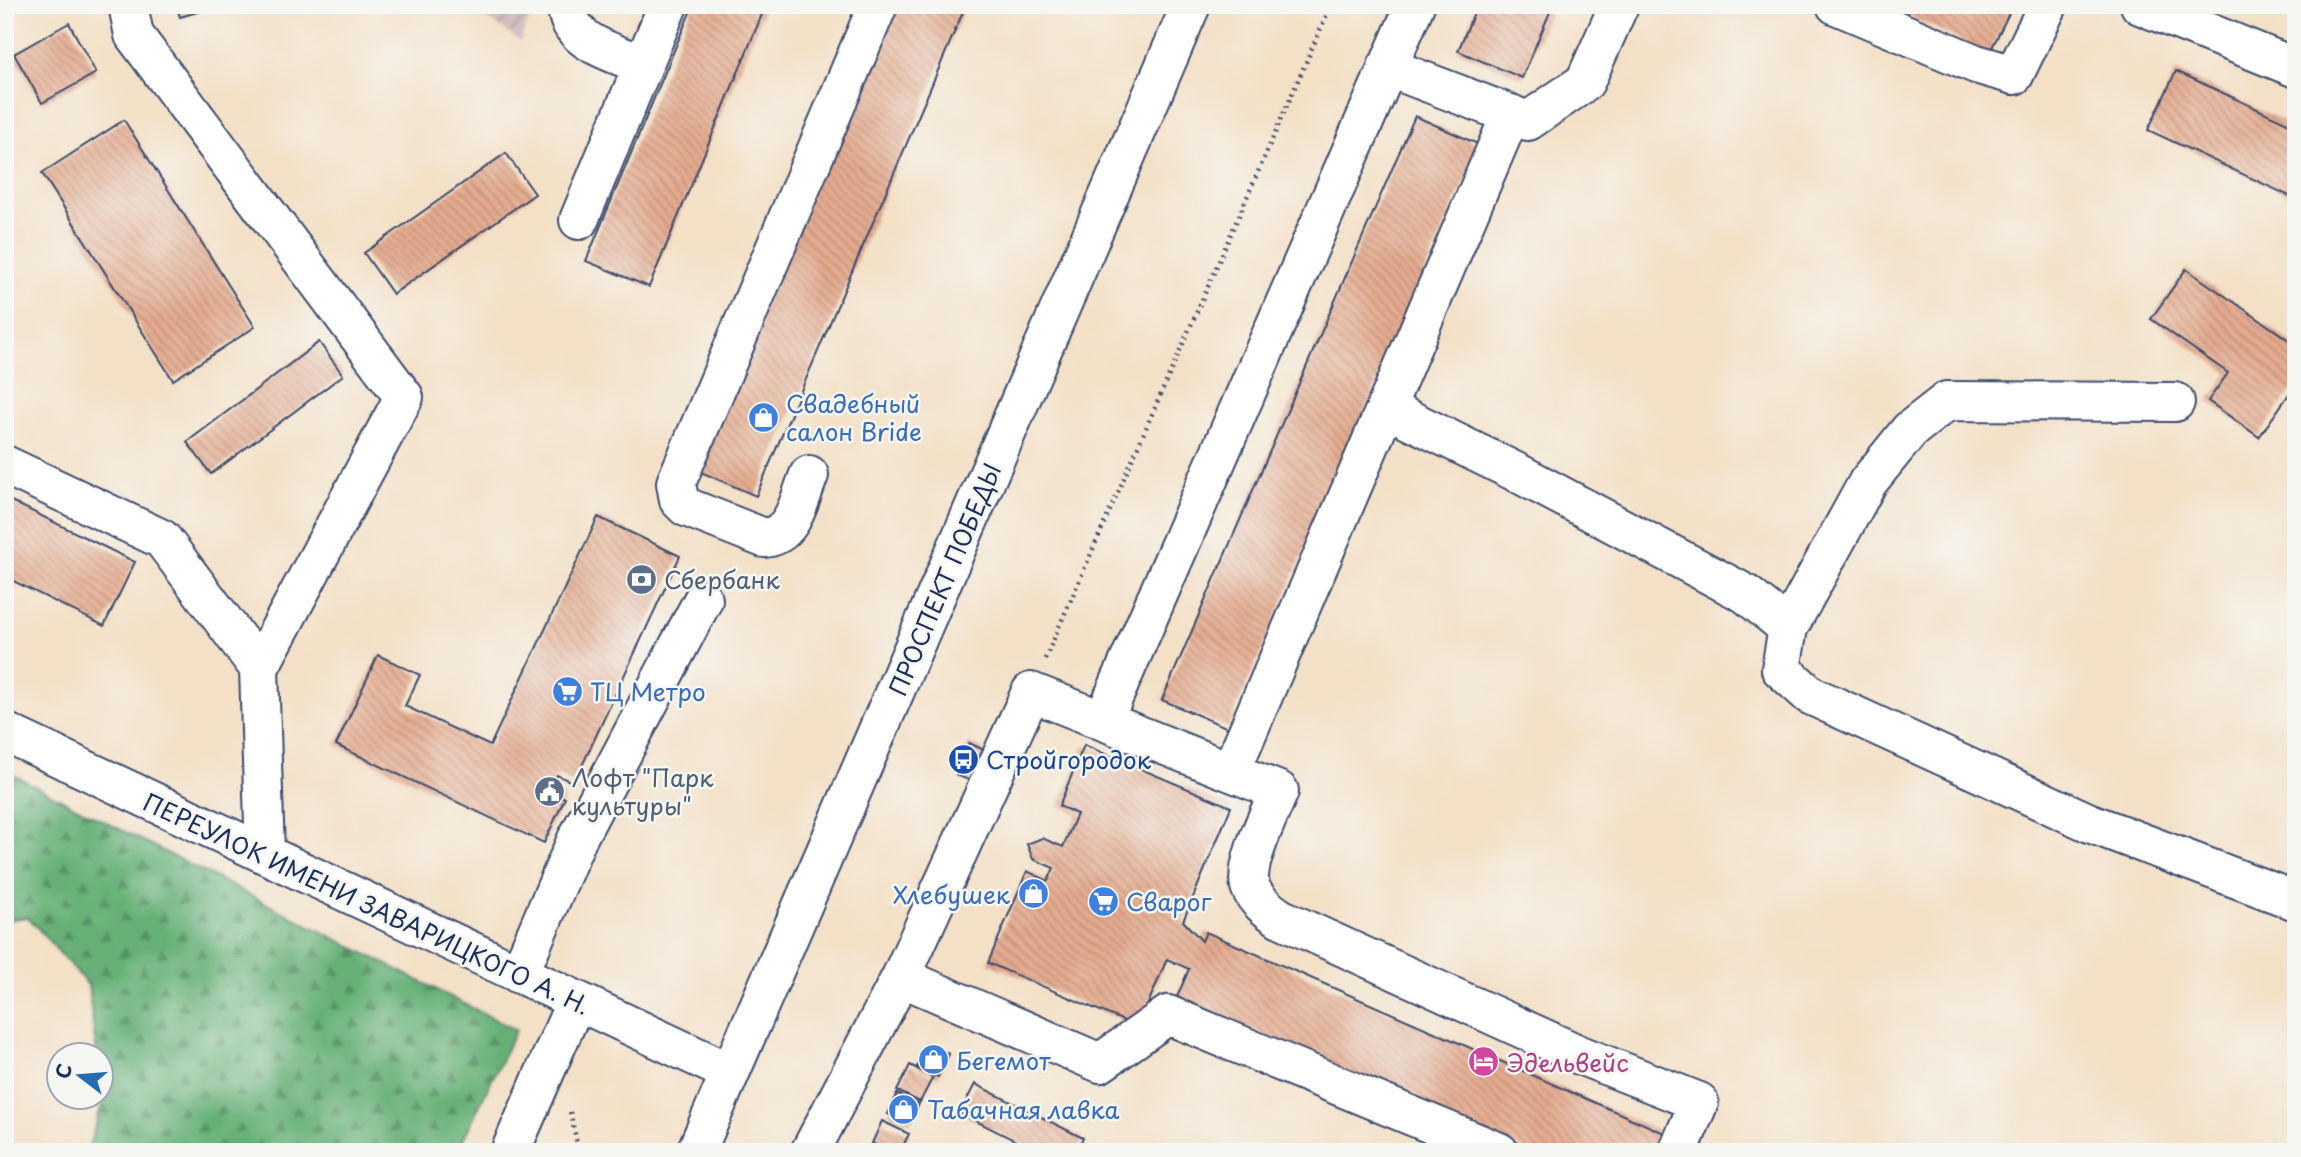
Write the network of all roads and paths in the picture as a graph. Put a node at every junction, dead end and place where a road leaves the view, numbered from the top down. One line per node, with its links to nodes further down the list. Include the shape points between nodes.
1 (128, 5): 23 (main road, via 134,35 404,397)
2 (567, 5): 12 (main road, via 569,24 582,38)
3 (668, 5): 12 (main road)
4 (878, 5): 20 (main road, via 676,491 686,507 764,538 776,537 785,531)
5 (1191, 5): 33 (main road, ПРОСПЕКТ ПОБЕДЫ)
6 (1331, 5): 24 (path)
7 (1415, 5): 13 (main road)
8 (1619, 5): 15 (main road, via 1585,82 1528,121)
9 (1836, 5): 10 (main road, via 1976,64 2014,75)
10 (2048, 5)
11 (2140, 5): 14 (main road)
12 (643, 65): 16 (main road)
13 (1387, 67): 15 (main road); 25 (main road)
14 (2296, 68)
15 (1511, 114): 18 (main road)
16 (579, 220)
17 (2175, 402): 22 (main road, via 1947,401 1910,430 1868,482)
18 (1386, 408): 22 (main road, via 1746,594); 27 (main road)
19 (5, 465): 23 (main road, via 162,539)
20 (809, 474)
21 (704, 600): 30 (main road, via 577,839)
22 (1788, 628): 29 (main road, via 1781,669 1810,695 2090,823)
23 (259, 668): 28 (main road)
24 (1031, 692): 25 (main road); 31 (main road)
25 (1104, 719): 27 (main road)
26 (5, 732): 28 (main road, ПЕРЕУЛОК ИМЕНИ ЗАВАРИЦКОГО А. Н.)
27 (1231, 771): 38 (main road, via 1279,791 1251,864 1251,887 1264,906 1280,918 1580,1055 1699,1102)
28 (265, 853): 30 (main road, ПЕРЕУЛОК ИМЕНИ ЗАВАРИЦКОГО А. Н.)
29 (2296, 901)
30 (519, 974): 32 (main road, ПЕРЕУЛОК ИМЕНИ ЗАВАРИЦКОГО А. Н.)
31 (901, 977): 36 (main road); 37 (main road, via 1100,1063 1168,1016)
32 (576, 1000): 33 (main road, ПЕРЕУЛОК ИМЕНИ ЗАВАРИЦКОГО А. Н.); 34 (main road)
33 (729, 1072): 35 (main road, ПРОСПЕКТ ПОБЕДЫ)
34 (510, 1152)
35 (696, 1152)
36 (810, 1152)
37 (1499, 1152)
38 (1678, 1152)

